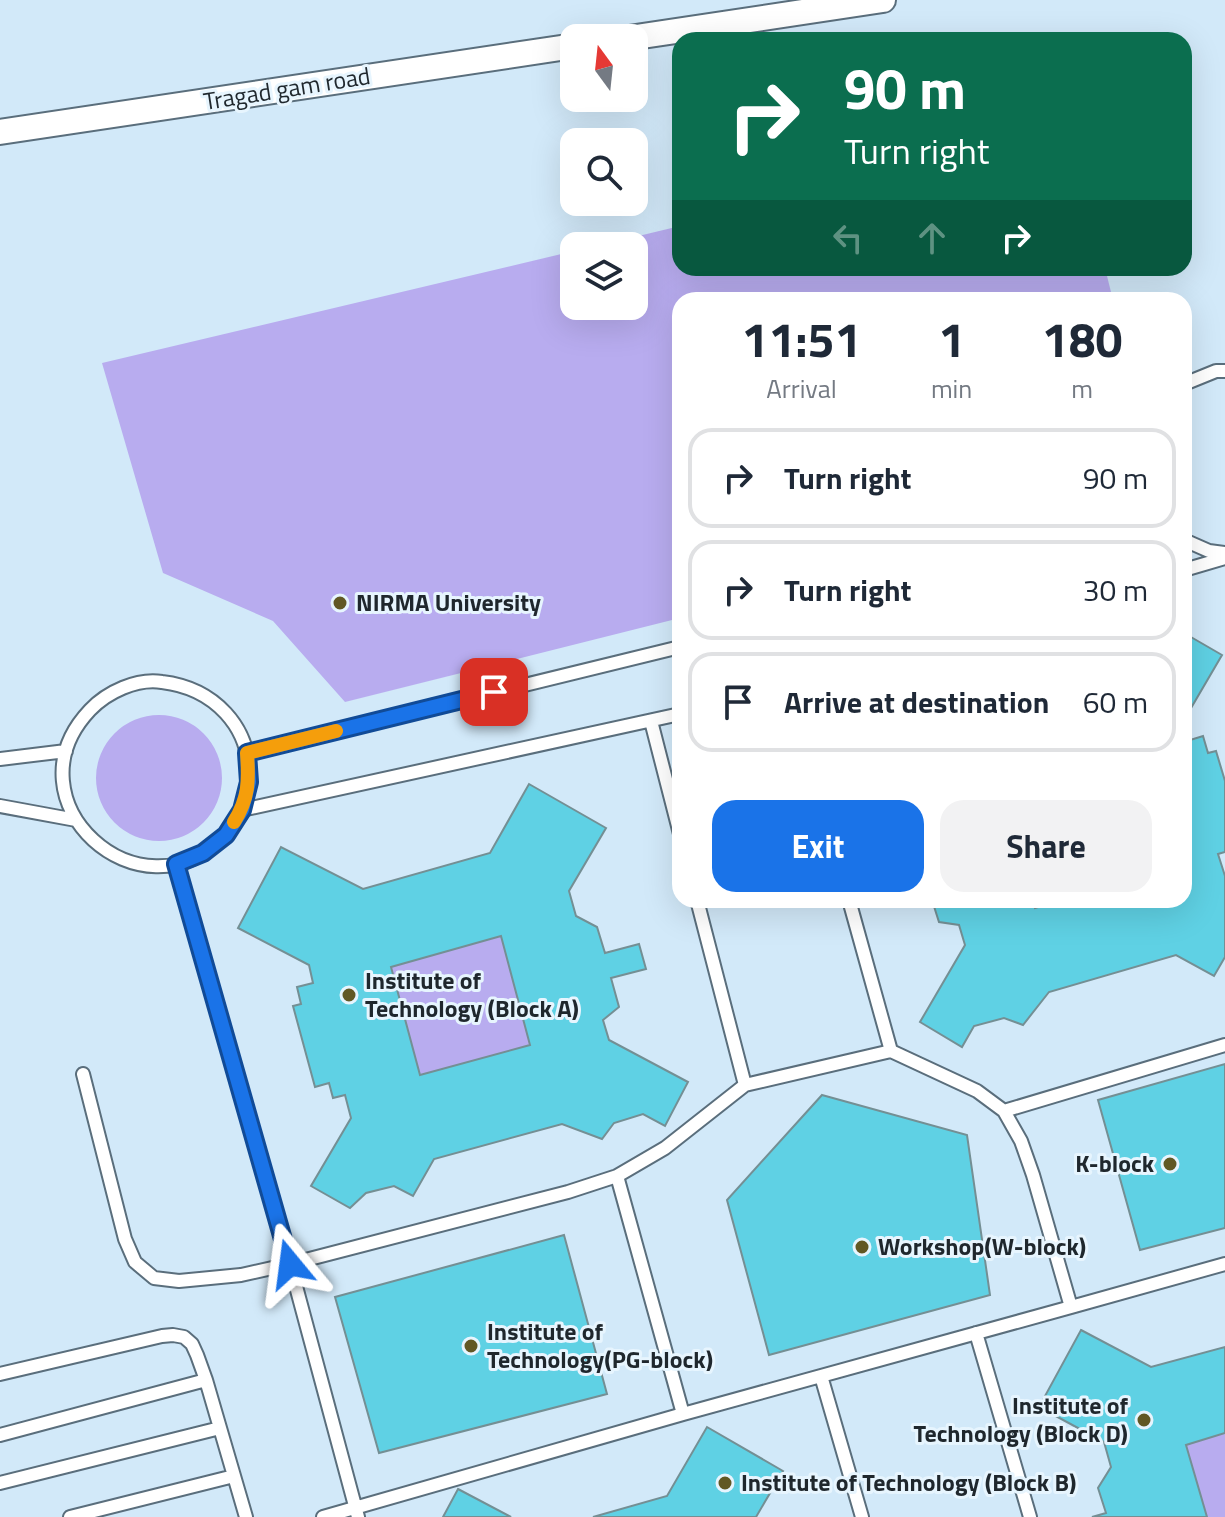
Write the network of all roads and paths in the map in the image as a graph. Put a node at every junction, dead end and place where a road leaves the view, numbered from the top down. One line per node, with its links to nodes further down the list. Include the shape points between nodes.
1 (883, 0): 2 (street)
2 (648, 35)
3 (560, 48): 4 (street, Tragad gam road)
4 (0, 132)
5 (1225, 371): 6 (lane)
6 (1192, 381)
7 (1192, 544): 8 (lane)
8 (1225, 556): 9 (lane)
9 (1192, 567)
10 (672, 649): 14 (lane)
11 (672, 716): 12 (lane)
12 (651, 721): 16 (lane); 18 (lane)
13 (66, 751): 14 (lane, via 78,722 100,700 127,686 158,681 188,687 215,701 236,725); 15 (lane); 19 (lane, via 66,798)
14 (247, 753): 18 (lane, via 249,782)
15 (0, 759)
16 (672, 803)
17 (0, 806): 19 (lane)
18 (242, 810): 20 (lane, via 226,835 203,853)
19 (76, 820): 20 (lane, via 94,842 119,858 147,866)
20 (176, 864): 29 (lane)
21 (699, 908): 26 (lane)
22 (851, 908): 24 (lane)
23 (1225, 1045): 27 (lane)
24 (891, 1051): 26 (lane); 27 (lane, via 977,1091)
25 (83, 1074): 29 (lane, via 135,1262 154,1278 179,1281)
26 (745, 1085): 28 (lane, via 665,1148)
27 (1004, 1111): 31 (lane, via 1029,1163)
28 (617, 1176): 29 (lane); 36 (lane)
29 (290, 1264): 41 (lane)
30 (1225, 1264): 31 (lane)
31 (1071, 1307): 32 (lane)
32 (976, 1333): 34 (lane); 46 (lane)
33 (0, 1374): 35 (lane, via 173,1335 192,1344)
34 (821, 1376): 36 (lane); 45 (lane)
35 (206, 1380): 37 (lane); 38 (lane)
36 (683, 1414): 41 (lane)
37 (220, 1428): 39 (lane); 40 (lane)
38 (0, 1435)
39 (234, 1476): 42 (lane); 43 (lane)
40 (0, 1483)
41 (357, 1512): 44 (lane)
42 (70, 1517)
43 (246, 1517)
44 (323, 1517)
45 (862, 1517)
46 (1030, 1517)

